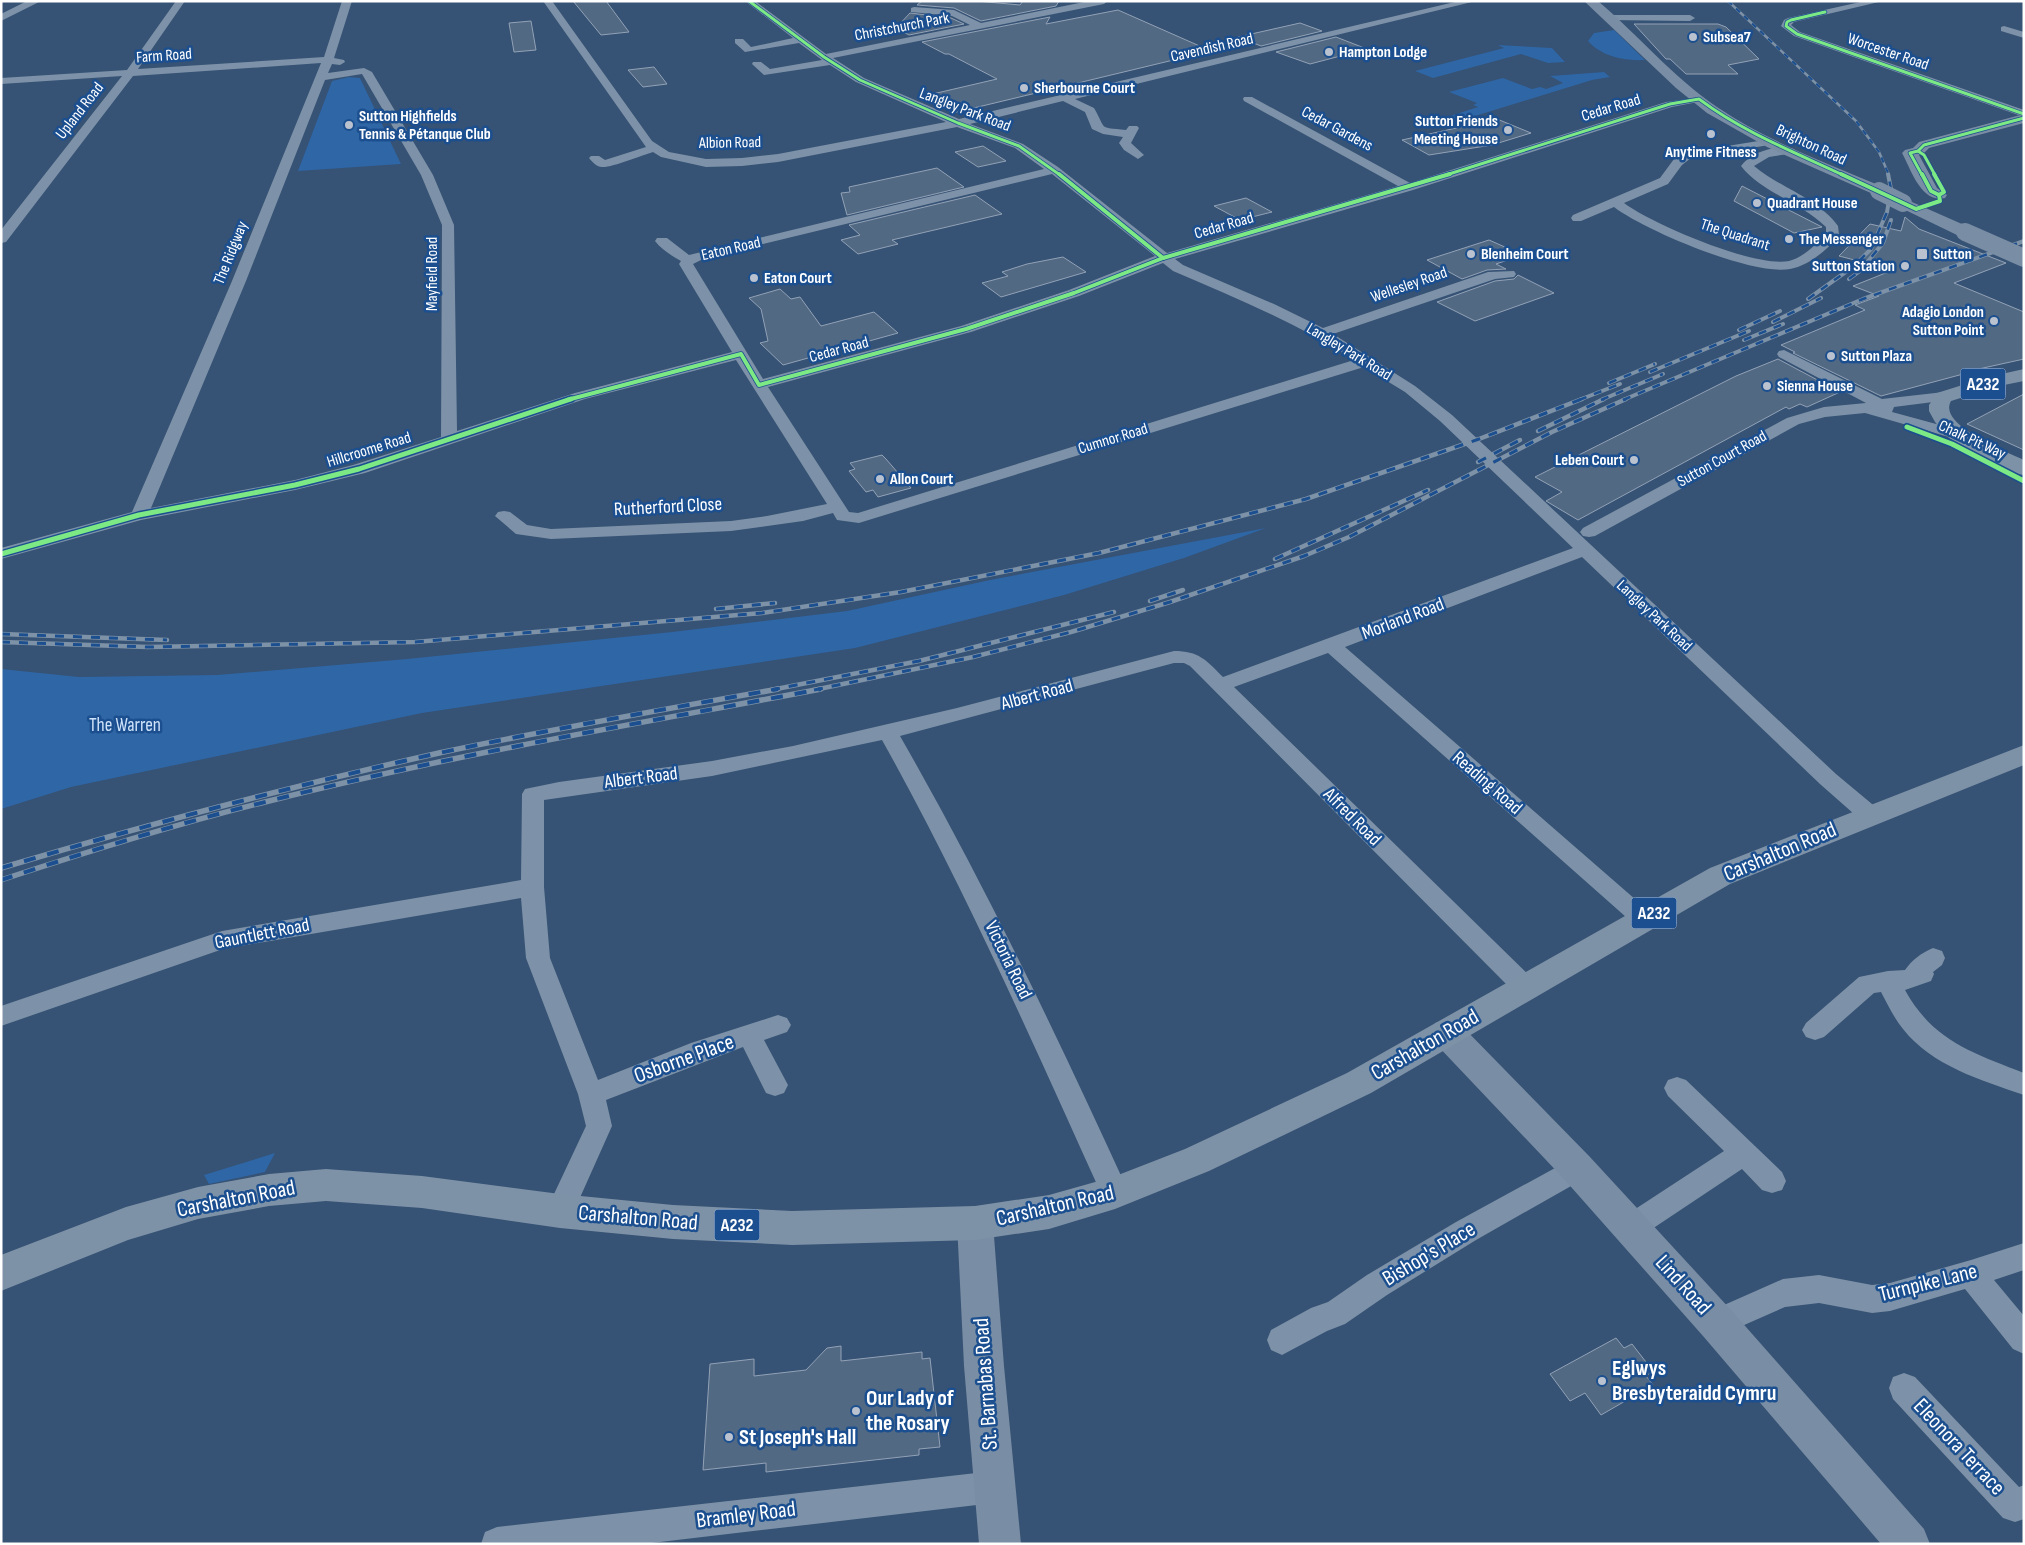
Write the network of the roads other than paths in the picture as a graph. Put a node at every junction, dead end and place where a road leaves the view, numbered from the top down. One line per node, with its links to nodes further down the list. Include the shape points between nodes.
1 (37, 1): 13 (street)
2 (181, 1): 25 (street, Upland Road)
3 (347, 1): 22 (street, The Ridgway)
4 (547, 1): 35 (street, Albion Road)
5 (749, 1): 20 (street, Langley Park Road)
6 (1104, 1): 16 (street, Christchurch Park)
7 (1472, 1): 28 (street, Cavendish Road)
8 (1590, 1): 14 (main road, Brighton Road)
9 (1879, 1): 12 (street, Worcester Road)
10 (1814, 8): 12 (street)
11 (914, 10): 16 (street, via 954,13)
12 (1825, 12): 31 (street, Worcester Road, via 1791,20 1786,26 1797,34)
13 (1, 18)
14 (1610, 18): 15 (street); 30 (main road, Brighton Road)
15 (1690, 18)
16 (980, 26): 23 (street, Christchurch Park)
17 (2004, 29): 18 (street)
18 (2024, 35)
19 (739, 40): 21 (street)
20 (800, 40): 21 (street); 23 (street, Langley Park Road)
21 (754, 57): 23 (street, Christchurch Park, via 770,75)
22 (328, 60): 24 (street); 25 (street, Farm Road); 26 (street, The Ridgway)
23 (828, 60): 33 (street, Langley Park Road, via 882,91)
24 (364, 72): 26 (street); 61 (street, Mayfield Road, via 370,77 427,176 448,225)
25 (130, 73): 27 (street, Farm Road); 44 (street, Upland Road)
26 (321, 77): 64 (street, The Ridgway, via 239,281)
27 (1, 81)
28 (1066, 98): 33 (street, Cavendish Road); 37 (street, via 1090,110 1096,127 1103,131 1132,131 1125,143)
29 (1248, 99): 40 (street, Cedar Gardens)
30 (1699, 99): 34 (main road, Brighton Road, via 1733,123); 40 (street, Cedar Road, via 1646,111)
31 (2024, 114)
32 (2024, 118): 42 (main road, via 1924,145 1918,151 1924,155 1944,192 1939,195 1937,203)
33 (958, 123): 35 (street, Albion Road, via 742,162 706,163 665,154); 39 (street, Langley Park Road, via 1020,146)
34 (1770, 142): 36 (main road, Brighton Road); 41 (street, via 1687,155 1664,181)
35 (654, 148): 38 (street)
36 (1790, 151): 41 (street, The Quadrant, via 1763,155 1752,159 1747,166 1756,175 1817,211 1832,226 1833,235 1811,256 1796,264 1752,262 1645,223); 42 (main road, Brighton Road, bridge)
37 (1138, 155)
38 (601, 165)
39 (1054, 170): 46 (street, Langley Park Road); 48 (street, Eaton Road)
40 (1409, 188): 46 (street, Cedar Road)
41 (1615, 202): 43 (street)
42 (1910, 206): 47 (main road, Brighton Road, bridge)
43 (1577, 218)
44 (1, 238)
45 (662, 241): 48 (street)
46 (1163, 258): 50 (street, Langley Park Road, via 1184,271); 55 (street, Cedar Road, via 966,330)
47 (2024, 258)
48 (689, 260): 51 (street, Eaton Road, via 686,264)
49 (1509, 274): 50 (street, Wellesley Road, via 1493,275)
50 (1322, 333): 53 (street, Langley Park Road)
51 (741, 354): 55 (street, Eaton Road); 61 (street, Hillcroome Road, via 580,396)
52 (1784, 354): 57 (street)
53 (1367, 361): 66 (street, Cumnor Road); 67 (street, Langley Park Road, via 1446,418)
54 (2024, 375): 56 (highway, Sutton Court Road / A232)
55 (759, 385): 63 (street, Eaton Road)
56 (1944, 397): 57 (street, Sutton Court Road); 60 (highway, Chalk Pit Way / A232, via 1939,411)
57 (1883, 404): 58 (street, Sutton Court Road); 59 (street)
58 (1862, 409): 59 (street, Sutton Court Road); 67 (street, Sutton Court Road, via 1824,412 1793,421)
59 (1899, 417): 60 (street, Sutton Court Road)
60 (1956, 434): 62 (highway, Chalk Pit Way / A232)
61 (449, 439): 64 (street, Hillcroome Road, via 359,470)
62 (2024, 468)
63 (838, 507): 65 (street, Rutherford Close, via 801,517 748,525 551,534 522,530); 66 (street, Eaton Road, via 843,516)
64 (139, 515): 68 (street, Hillcroome Road)
65 (504, 516)
66 (859, 518)
67 (1587, 541): 69 (street, Morland Road, via 1517,574); 74 (street, Langley Park Road, via 1828,779)
68 (1, 554)
69 (1332, 646): 71 (street, Morland Road); 76 (street, Reading Road)
70 (1174, 657): 71 (street, Alfred Road, via 1187,657 1197,662); 72 (street, Albert Road)
71 (1219, 685): 79 (street, Alfred Road)
72 (888, 732): 75 (street, Albert Road, via 737,764 533,794); 92 (street, Victoria Road, via 923,792 1024,992)
73 (2024, 754): 74 (highway, Carshalton Road / A232)
74 (1870, 815): 76 (highway, Carshalton Road / A232, via 1720,876)
75 (532, 887): 80 (street, Gauntlett Road, via 222,940); 88 (street, Albert Road, via 538,958)
76 (1643, 919): 79 (highway, Carshalton Road / A232)
77 (1933, 958): 78 (street, via 1918,970 1922,974 1907,980)
78 (1888, 981): 82 (street, via 1868,984); 85 (street, via 1916,1028 1932,1042 1954,1057)
79 (1525, 988): 83 (highway, Carshalton Road / A232)
80 (1, 1016)
81 (778, 1025): 84 (street, Osborne Place)
82 (1814, 1030)
83 (1448, 1033): 90 (main road, Lind Road); 92 (highway, Carshalton Road / A232, via 1359,1082 1198,1160)
84 (749, 1035): 86 (street); 88 (street, Osborne Place)
85 (2024, 1084)
86 (775, 1086)
87 (1677, 1088): 89 (street)
88 (591, 1094): 93 (street, Albert Road, via 599,1126)
89 (1744, 1153): 91 (street); 95 (street)
90 (1577, 1168): 95 (main road, Lind Road); 101 (street, Bishop's Place, via 1466,1231 1335,1314 1321,1318)
91 (1772, 1181)
92 (1116, 1193): 94 (highway, Carshalton Road / A232, via 1049,1212)
93 (560, 1211): 94 (highway, Carshalton Road / A232, via 674,1222 792,1228); 97 (highway, Carshalton Road / A232, via 370,1188 326,1185 269,1190 198,1203 126,1224)
94 (975, 1224): 103 (main road, St. Barnabas Road)
95 (1630, 1228): 99 (main road, Lind Road)
96 (2024, 1256): 98 (street, Turnpike Lane)
97 (1, 1273)
98 (1971, 1274): 99 (street, Turnpike Lane, via 1872,1299 1819,1289 1783,1293); 100 (street)
99 (1717, 1323): 107 (main road, Lind Road)
100 (2024, 1339)
101 (1282, 1340)
102 (1904, 1388): 104 (street, Eleonora Terrace)
103 (994, 1486): 105 (street, Bramley Road); 106 (main road, St. Barnabas Road)
104 (2019, 1503)
105 (497, 1544)
106 (1000, 1544)
107 (1909, 1544)

